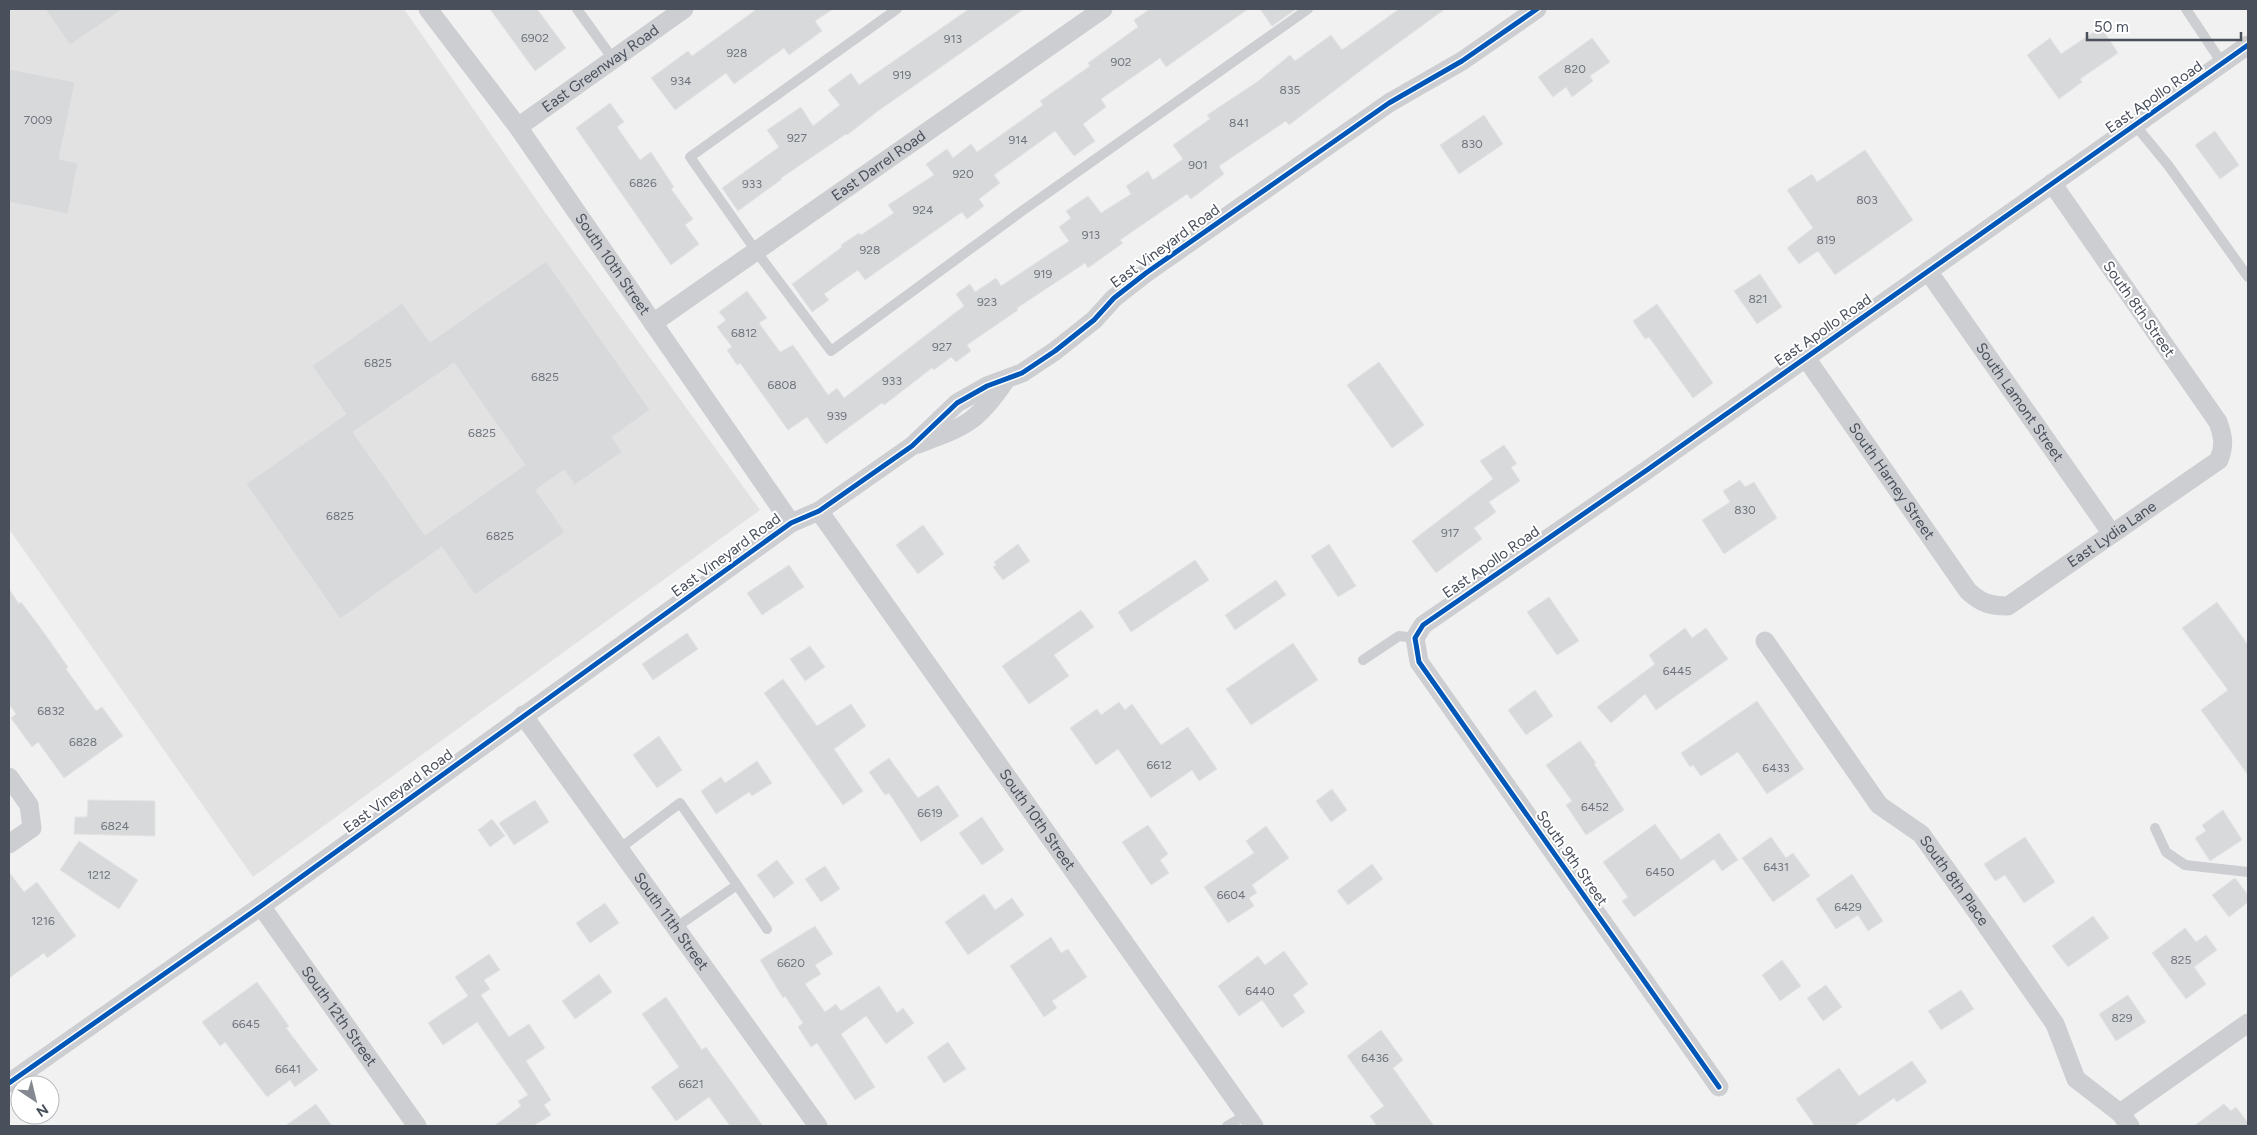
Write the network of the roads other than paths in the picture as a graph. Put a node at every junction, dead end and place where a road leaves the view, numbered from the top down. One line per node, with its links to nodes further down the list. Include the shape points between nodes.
1 (428, 9): 13 (street, South 10th Street)
2 (577, 9): 10 (lane)
3 (684, 9): 10 (street, East Greenway Road)
4 (897, 9): 15 (lane, via 690,157)
5 (1103, 9): 15 (street, East Darrel Road)
6 (1308, 9): 15 (lane, via 831,351)
7 (1537, 9): 21 (street, East Vineyard Road, via 1462,61 1389,103 1146,273 1055,351 1022,373 987,386 957,403 912,446)
8 (2186, 9): 11 (lane)
9 (2248, 45): 11 (street, East Apollo Road)
10 (613, 59): 13 (street, East Greenway Road)
11 (2222, 64): 12 (street, East Apollo Road)
12 (2135, 125): 14 (street, East Apollo Road); 17 (lane, via 2168,165)
13 (518, 127): 18 (street, South 10th Street)
14 (2052, 184): 16 (street, East Apollo Road); 20 (street, South 8th Street, via 2218,422)
15 (756, 252): 18 (street, East Darrel Road)
16 (1928, 271): 19 (street, East Apollo Road); 23 (street, South Lamont Street)
17 (2248, 277)
18 (653, 323): 22 (street, South 10th Street)
19 (1806, 358): 24 (street, South Harney Street, via 1968,591); 25 (street, East Apollo Road, via 1423,625)
20 (2223, 436): 23 (street, East Lydia Lane, via 2219,460)
21 (820, 511): 22 (street, East Vineyard Road); 42 (street, South 10th Street)
22 (791, 523): 28 (street, East Vineyard Road)
23 (2112, 534): 24 (street, East Lydia Lane, via 2008,606 1991,606)
24 (1980, 601)
25 (1415, 638): 27 (lane, via 1399,636); 40 (street, South 9th Street, via 1419,662)
26 (1765, 641): 41 (street, South 8th Place, via 1879,805 1921,834 1979,915 2055,1024 2076,1079)
27 (1363, 660)
28 (523, 715): 32 (street, South 11th Street); 35 (street, East Vineyard Road)
29 (9, 777): 31 (street, via 29,805 32,828)
30 (2155, 828): 33 (lane, via 2166,852 2185,865)
31 (9, 844)
32 (619, 849): 34 (lane, via 680,803); 36 (street, South 11th Street)
33 (2248, 872)
34 (736, 885): 36 (lane); 37 (lane)
35 (261, 906): 39 (street, East Vineyard Road); 43 (street, South 12th Street)
36 (675, 928): 44 (street, South 11th Street)
37 (767, 929)
38 (2248, 1023): 41 (street)
39 (9, 1083)
40 (1718, 1087)
41 (2125, 1120)
42 (1250, 1121): 45 (lane)
43 (417, 1126)
44 (818, 1126)
45 (1226, 1126)

